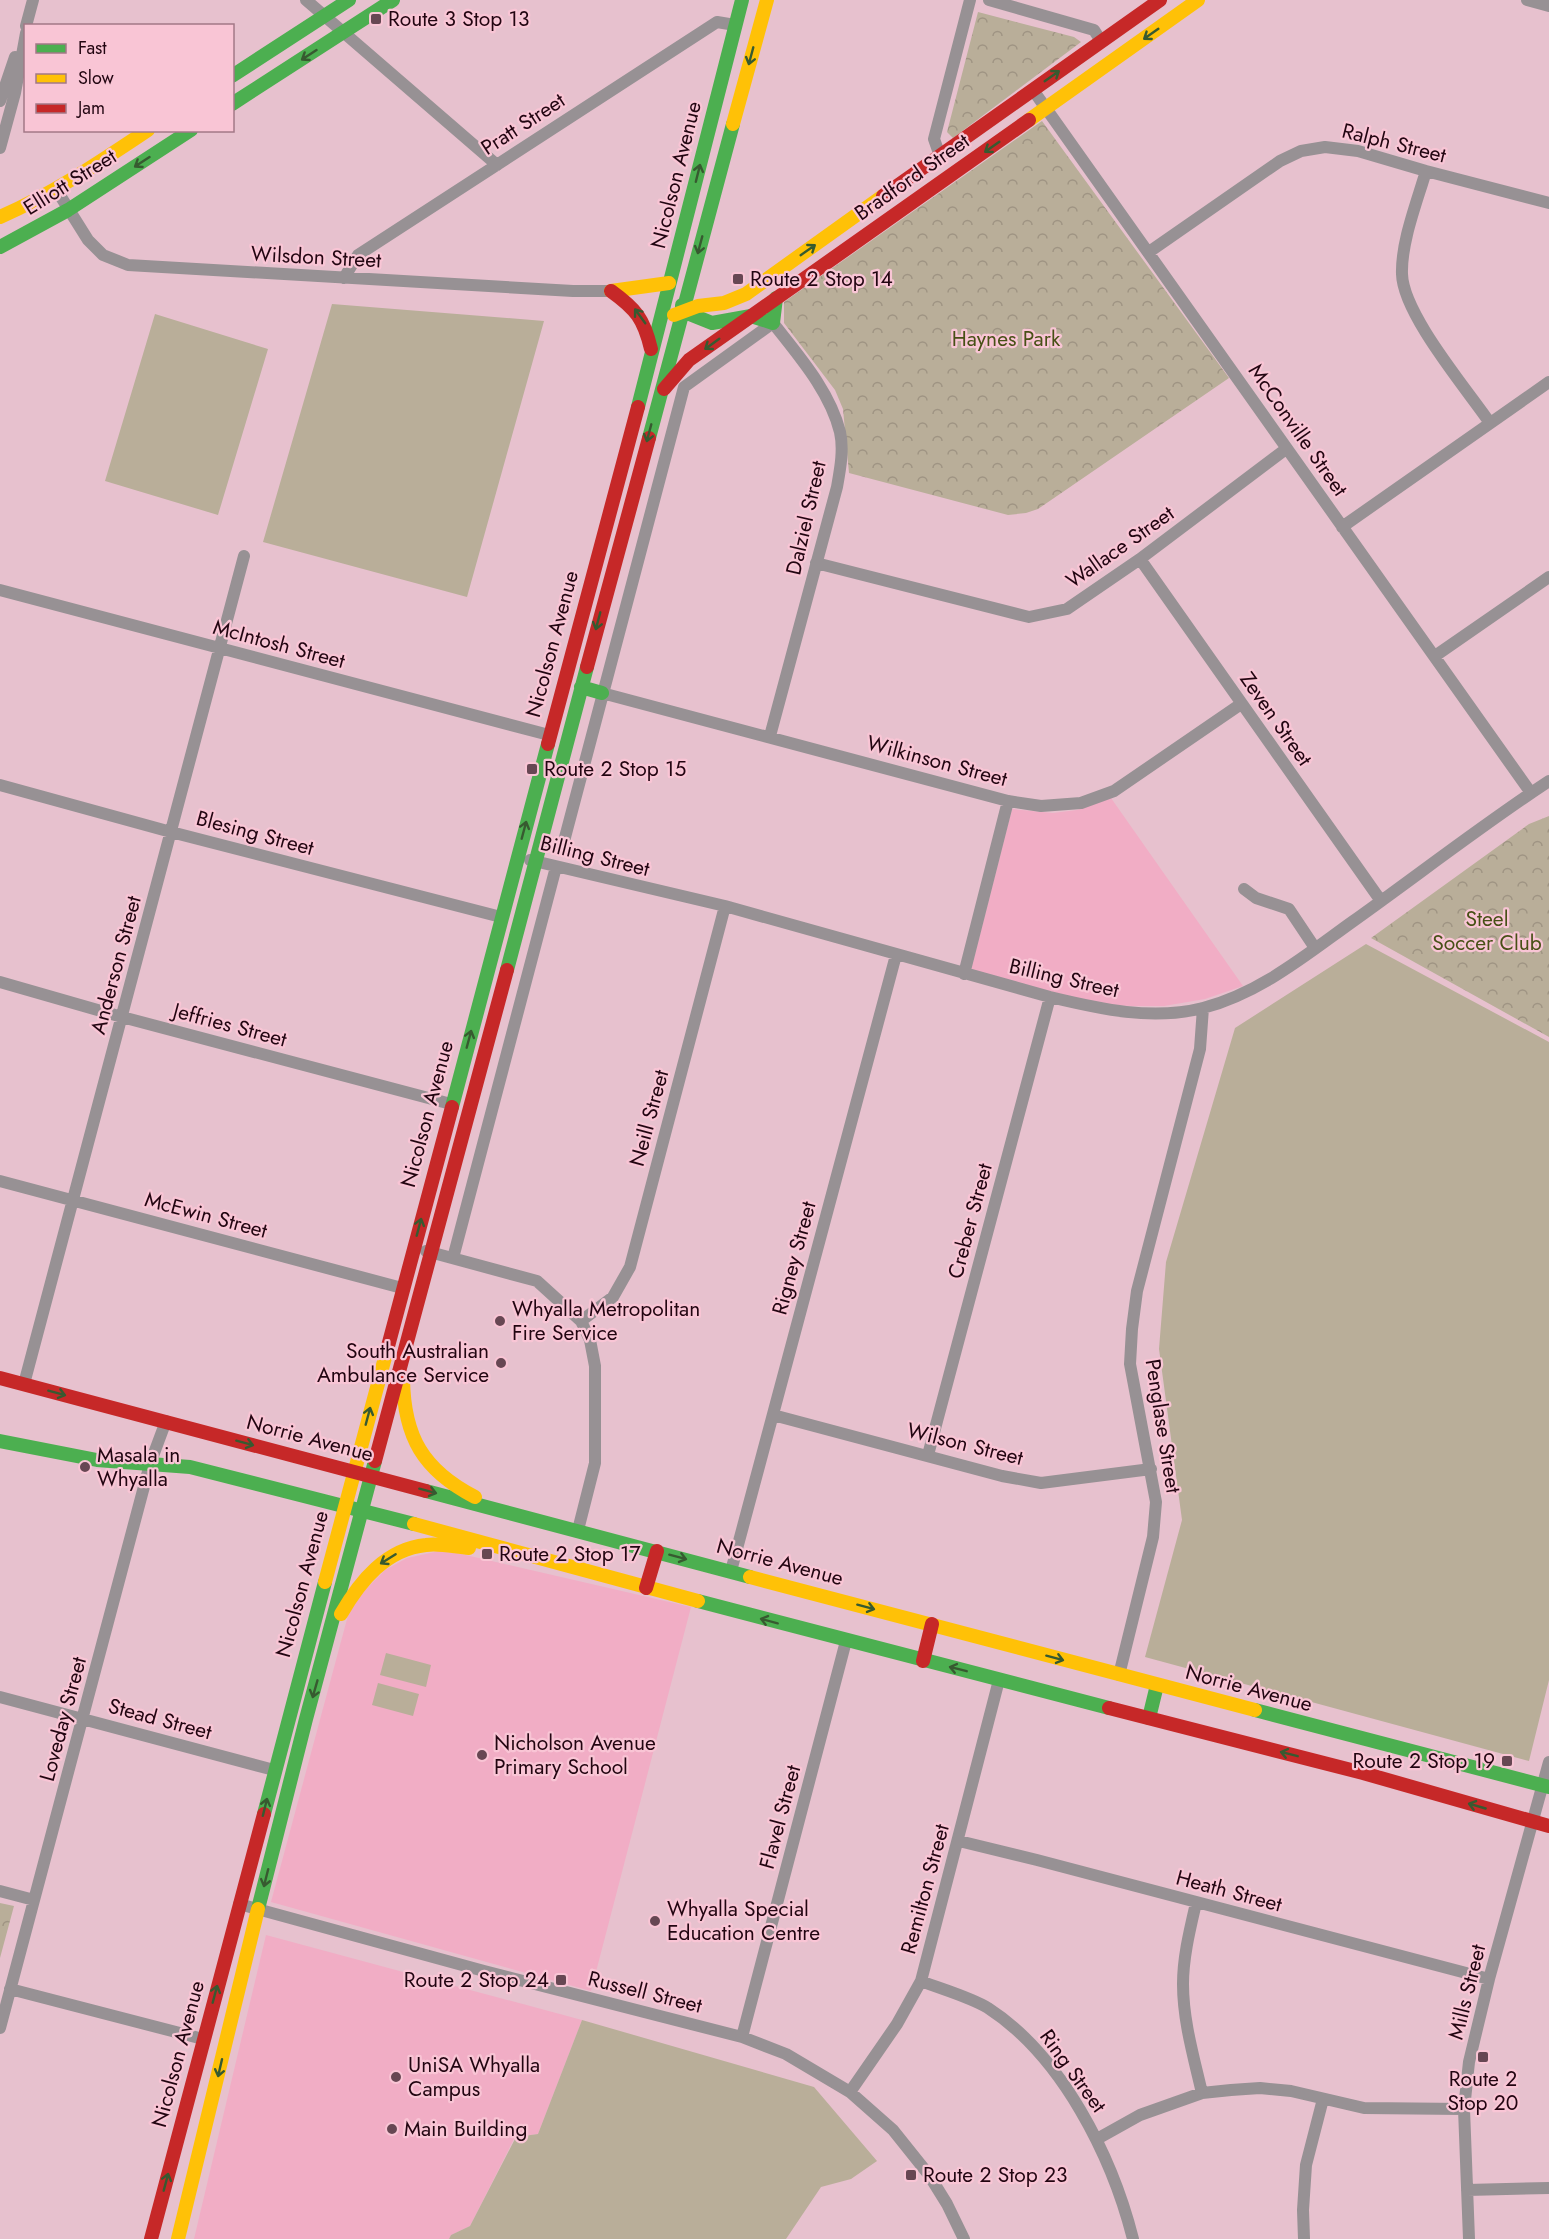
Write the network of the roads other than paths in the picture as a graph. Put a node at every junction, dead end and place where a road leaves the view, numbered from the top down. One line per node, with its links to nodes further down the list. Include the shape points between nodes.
1 (33, 0): 16 (street)
2 (306, 0): 15 (street)
3 (349, 0): 15 (main road)
4 (393, 0): 19 (main road)
5 (742, 0): 17 (main road, Nicolson Avenue)
6 (767, 0): 30 (main road, Nicolson Avenue, one-way to 30)
7 (970, 0): 32 (street, via 934,139)
8 (989, 0): 21 (street, via 1094,30)
9 (1160, 0): 21 (main road, Bradford Street)
10 (1172, 0): 14 (main road)
11 (1198, 0): 14 (main road, Bradford Street)
12 (1527, 0): 13 (street)
13 (1549, 6)
14 (1180, 13): 26 (main road, Bradford Street, one-way to 26)
15 (324, 16): 19 (street); 22 (main road)
16 (27, 24)
17 (735, 25): 27 (main road, Nicolson Avenue); 33 (street, Pratt Street, via 717,22)
18 (24, 33): 24 (street)
19 (342, 33): 25 (main road, one-way to 25); 33 (street)
20 (24, 39): 31 (street)
21 (1101, 41): 23 (main road, Bradford Street, one-way to 21)
22 (234, 74)
23 (1033, 90): 26 (street, McConville Street); 32 (main road, Bradford Street)
24 (0, 101)
25 (234, 103)
26 (1046, 109): 42 (street, McConville Street); 48 (main road, Bradford Street, one-way to 48)
27 (709, 127): 30 (main road); 43 (main road, Nicolson Avenue, one-way to 27)
28 (145, 132): 35 (main road, Elliott Street)
29 (189, 132): 37 (main road, Elliott Street, one-way to 37)
30 (730, 133): 44 (main road, Nicolson Avenue, one-way to 44)
31 (0, 148)
32 (940, 156): 49 (main road, Bradford Street, one-way to 32, via 746,294)
33 (497, 165): 45 (street, Pratt Street, via 358,255)
34 (1426, 171): 36 (street, Ralph Street); 42 (street, Ralph Street, via 1358,150 1326,147 1301,151 1280,161); 57 (street, via 1403,255 1406,297 1418,321)
35 (56, 189): 37 (street, Wilsdon Street); 38 (main road, Elliott Street, via 30,204)
36 (1549, 203)
37 (68, 210): 40 (main road, Elliott Street); 45 (street, Wilsdon Street, via 103,255 128,265)
38 (2, 213)
39 (0, 235): 40 (main road)
40 (22, 236): 41 (main road, Elliott Street)
41 (0, 247)
42 (1149, 252): 58 (street, McConville Street)
43 (676, 260): 46 (main road, Nicolson Avenue); 50 (main road)
44 (692, 274): 49 (main road, via 696,289); 50 (main road, Nicolson Avenue)
45 (344, 278): 47 (street, Wilsdon Street)
46 (669, 283): 47 (main road); 53 (main road, Nicolson Avenue)
47 (611, 291): 53 (main road, one-way to 47, via 646,325 636,310)
48 (776, 298): 51 (main road, Bradford Street); 52 (main road)
49 (708, 305): 50 (main road, Bradford Street)
50 (682, 311): 51 (main road, via 712,323); 54 (main road, via 667,323); 56 (main road, Nicolson Avenue)
51 (750, 316): 52 (main road); 56 (main road, Bradford Street, one-way to 56, via 689,360)
52 (772, 323): 62 (street, Dalziel Street, via 806,366 833,410 840,434 837,488); 70 (street, via 684,387)
53 (652, 352): 54 (main road, Nicolson Avenue)
54 (647, 372): 63 (main road, Nicolson Avenue)
55 (1549, 382): 57 (street)
56 (659, 397): 65 (main road, Nicolson Avenue, one-way to 65)
57 (1490, 423): 59 (street)
58 (1286, 449): 59 (street, McConville Street); 61 (street, Wallace Street)
59 (1342, 527): 68 (street, McConville Street)
60 (244, 556): 67 (street, Anderson Street)
61 (1140, 559): 62 (street, Wallace Street, via 1067,609 1029,617); 71 (street, Zeven Street)
62 (816, 563): 73 (street, Dalziel Street)
63 (592, 577): 65 (main road); 72 (main road, Nicolson Avenue)
64 (1549, 577): 68 (street)
65 (609, 581): 69 (main road, Nicolson Avenue, one-way to 69)
66 (0, 590): 67 (street, McIntosh Street)
67 (220, 649): 72 (street, McIntosh Street); 78 (street, Anderson Street)
68 (1435, 656): 76 (street, McConville Street)
69 (581, 687): 70 (main road); 81 (main road, Nicolson Avenue)
70 (602, 693): 73 (street, Wilkinson Street); 79 (street)
71 (1241, 704): 77 (street, Wilkinson Street, via 1114,791 1081,803 1041,806); 84 (street, Zeven Street)
72 (549, 735): 80 (main road, Nicolson Avenue, one-way to 72)
73 (770, 736): 77 (street, Wilkinson Street)
74 (1549, 781): 76 (street, Billing Street)
75 (0, 785): 78 (street, Blesing Street)
76 (1531, 793): 84 (street, Billing Street)
77 (1008, 801): 89 (street)
78 (171, 832): 86 (street, Blesing Street); 93 (street, Anderson Street)
79 (563, 845)
80 (517, 857): 81 (street, Billing Street); 86 (main road, Nicolson Avenue)
81 (535, 861): 82 (street, Billing Street); 98 (main road, Nicolson Avenue)
82 (556, 867): 85 (street, Billing Street); 99 (street)
83 (1244, 889): 87 (street, via 1256,898 1289,909)
84 (1381, 901): 87 (street, Billing Street)
85 (725, 906): 88 (street, Billing Street); 101 (street, Neill Street, via 630,1267 613,1298)
86 (501, 917): 94 (main road, Nicolson Avenue, one-way to 86)
87 (1316, 948): 92 (street, Billing Street, via 1274,978)
88 (896, 955): 89 (street, Billing Street); 105 (street, Rigney Street)
89 (964, 974): 91 (street, Billing Street)
90 (0, 982): 93 (street, Jeffries Street)
91 (1050, 997): 92 (street, Billing Street, via 1140,1014); 108 (street, Creber Street)
92 (1203, 1008): 110 (street, Penglase Street, via 1200,1048 1137,1291 1132,1329 1130,1364)
93 (122, 1017): 94 (street, Jeffries Street); 96 (street, Anderson Street)
94 (452, 1104): 97 (main road, Nicolson Avenue, one-way to 94)
95 (0, 1181): 96 (street, McEwin Street)
96 (73, 1200): 100 (street, McEwin Street); 104 (street, Anderson Street)
97 (413, 1248): 98 (street); 100 (main road, Nicolson Avenue)
98 (432, 1253): 99 (street); 102 (main road, Nicolson Avenue)
99 (453, 1258): 101 (street, via 537,1281)
100 (402, 1287): 111 (main road, Nicolson Avenue, one-way to 100)
101 (581, 1321): 116 (street, via 595,1366 595,1462)
102 (404, 1357): 112 (main road, Nicolson Avenue); 115 (main road, via 403,1394 416,1447 439,1476)
103 (0, 1378): 104 (main road, Norrie Avenue)
104 (24, 1384): 106 (main road, Norrie Avenue, one-way to 106)
105 (773, 1415): 108 (street, Wilson Street); 119 (street, Rigney Street)
106 (166, 1422): 109 (street, Loveday Street); 111 (main road, Norrie Avenue, one-way to 111)
107 (0, 1441): 109 (main road, via 97,1460)
108 (928, 1455): 110 (street, Wilson Street, via 1041,1483)
109 (150, 1464): 113 (main road, via 190,1467); 130 (street, Loveday Street)
110 (1151, 1469): 125 (street, Penglase Street, via 1156,1502 1153,1537)
111 (353, 1472): 112 (main road, Norrie Avenue); 113 (main road, Nicolson Avenue)
112 (372, 1477): 114 (main road, Nicolson Avenue); 115 (main road, Norrie Avenue, one-way to 115)
113 (345, 1505): 114 (main road); 132 (main road, Nicolson Avenue)
114 (362, 1511): 117 (main road); 122 (main road, Nicolson Avenue)
115 (511, 1513): 116 (main road, Norrie Avenue)
116 (578, 1530): 118 (main road, Norrie Avenue)
117 (506, 1550): 120 (main road); 122 (main road, one-way to 122, via 427,1545 398,1553 371,1571)
118 (657, 1551): 119 (main road, Norrie Avenue, one-way to 119); 120 (main road)
119 (731, 1571): 121 (main road, Norrie Avenue, one-way to 121)
120 (646, 1588): 123 (main road, one-way to 120)
121 (932, 1624): 124 (main road); 125 (main road, Norrie Avenue, one-way to 125)
122 (331, 1633): 141 (main road, Nicolson Avenue, one-way to 141)
123 (846, 1641): 124 (main road); 146 (street, Flavel Street)
124 (923, 1660): 126 (main road, one-way to 124)
125 (1119, 1675): 127 (main road, Norrie Avenue)
126 (999, 1680): 129 (main road); 136 (street, Remilton Street)
127 (1157, 1685): 129 (main road); 133 (main road, Norrie Avenue)
128 (0, 1697): 130 (street, Stead Street)
129 (1149, 1718): 134 (main road, one-way to 129)
130 (84, 1719): 132 (street, Stead Street); 138 (street, Loveday Street)
131 (1549, 1762): 133 (street, Mills Street)
132 (274, 1770): 140 (main road, Nicolson Avenue, one-way to 132)
133 (1546, 1786): 134 (street, Mills Street)
134 (1534, 1822): 135 (main road); 142 (street, Mills Street)
135 (1549, 1826)
136 (959, 1841): 139 (street, Heath Street); 143 (street, Remilton Street)
137 (0, 1891): 138 (street)
138 (34, 1900): 144 (street, Loveday Street)
139 (1196, 1903): 142 (street, Heath Street); 149 (street, via 1183,1983 1185,2014)
140 (240, 1904): 141 (street, Russell Street); 147 (main road, Nicolson Avenue, one-way to 140)
141 (258, 1910): 146 (street, Russell Street); 156 (main road, Nicolson Avenue, one-way to 156)
142 (1489, 1979): 151 (street, Mills Street, via 1469,2062)
143 (921, 1981): 148 (street, Remilton Street); 152 (street, Ring Street, via 986,2007 1019,2032 1051,2068)
144 (10, 1989): 145 (street, Loveday Street); 147 (street)
145 (0, 2028)
146 (742, 2037): 148 (street, Russell Street, via 786,2054)
147 (203, 2039): 155 (main road, Nicolson Avenue, one-way to 147)
148 (850, 2092): 157 (street, Russell Street, via 910,2150 947,2204)
149 (1202, 2093): 150 (street, via 1260,2088); 152 (street, via 1140,2115)
150 (1323, 2099): 151 (street, via 1364,2108); 159 (street, via 1306,2165)
151 (1464, 2109): 154 (street, Mills Street)
152 (1097, 2139): 158 (street, Ring Street, via 1126,2210)
153 (1549, 2188): 154 (street)
154 (1467, 2190): 160 (street, Mills Street)
155 (151, 2239)
156 (178, 2239)
157 (964, 2239)
158 (1133, 2239)
159 (1304, 2239)
160 (1469, 2239)

